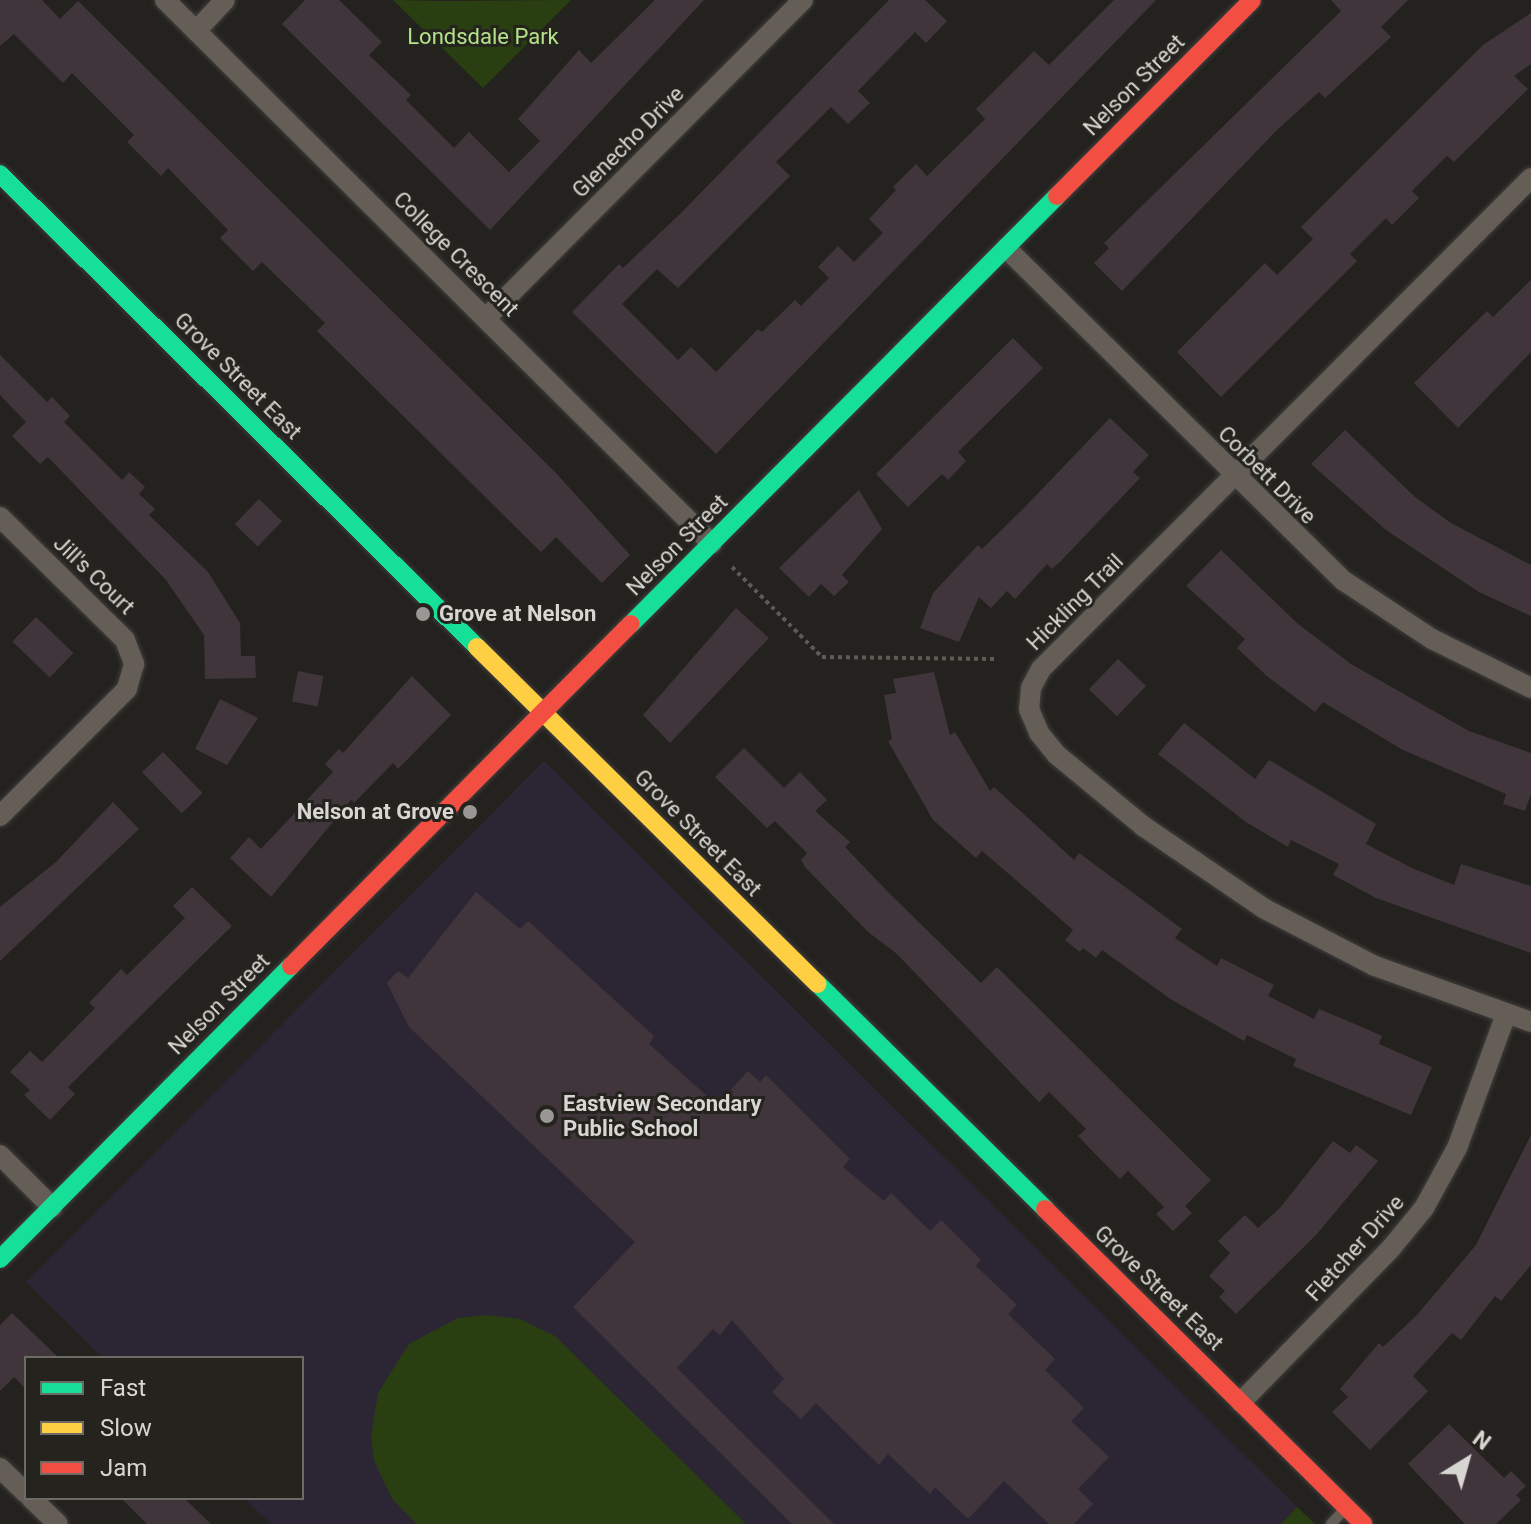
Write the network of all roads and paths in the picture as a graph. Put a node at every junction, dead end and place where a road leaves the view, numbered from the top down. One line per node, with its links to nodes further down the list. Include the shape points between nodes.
1 (165, 0): 5 (street, College Crescent)
2 (225, 0): 5 (street)
3 (803, 0): 9 (street, Glenecho Drive)
4 (1252, 0): 8 (street, Nelson Street)
5 (196, 31): 9 (street, College Crescent)
6 (0, 174): 16 (street, Grove Street East)
7 (1531, 178): 10 (street, Hickling Trail)
8 (1006, 248): 10 (street, Corbett Drive); 12 (street, Nelson Street)
9 (486, 318): 12 (street, College Crescent)
10 (1235, 476): 15 (street, Corbett Drive, via 1313,555 1371,601 1469,660); 18 (street, Hickling Trail, via 1041,669 1031,688 1029,709 1039,733 1057,755 1143,826 1263,908 1375,966)
11 (0, 517): 17 (street, Jill's Court, via 125,640 134,664 127,689)
12 (712, 544): 16 (street, Nelson Street)
13 (732, 567): 14 (path, via 822,657)
14 (994, 659)
15 (1531, 688)
16 (543, 712): 21 (street, Nelson Street); 23 (street, Grove Street East)
17 (0, 816)
18 (1506, 1014): 19 (street, Hickling Trail); 23 (street, Fletcher Drive, via 1457,1148 1424,1208)
19 (1531, 1022)
20 (0, 1155): 21 (street)
21 (52, 1207): 22 (street, Nelson Street)
22 (0, 1259)
23 (1241, 1402): 27 (street, Grove Street East)
24 (0, 1468): 25 (street)
25 (24, 1491)
26 (33, 1500): 28 (street)
27 (1347, 1508): 29 (lane); 30 (street, Grove Street East)
28 (58, 1524)
29 (1331, 1524)
30 (1363, 1524)

